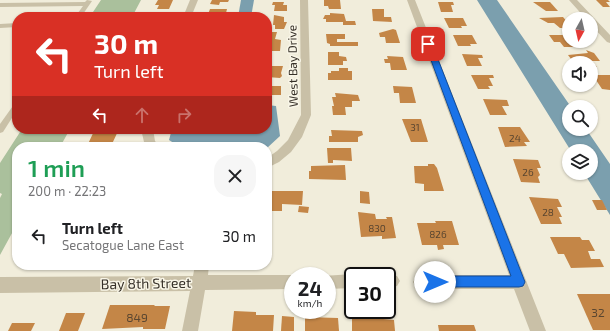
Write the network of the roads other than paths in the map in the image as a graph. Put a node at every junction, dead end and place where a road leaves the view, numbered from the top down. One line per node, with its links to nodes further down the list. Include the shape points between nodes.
1 (194, 0): 8 (street)
2 (304, 0): 16 (street, West Bay Drive, via 306,115 290,147)
3 (411, 0): 21 (street)
4 (573, 0): 9 (street)
5 (88, 2): 6 (lane); 7 (lane)
6 (0, 5)
7 (81, 12)
8 (190, 12)
9 (584, 12)
10 (12, 25): 11 (lane)
11 (0, 26)
12 (598, 27): 13 (street)
13 (610, 40)
14 (12, 112): 15 (lane)
15 (0, 130)
16 (272, 159)
17 (201, 270): 18 (street)
18 (199, 282): 19 (street, Bay 8th Street); 22 (street, Bay 8th Street); 23 (street)
19 (284, 282)
20 (421, 282): 21 (street)
21 (519, 282): 24 (street)
22 (0, 285)
23 (190, 331)
24 (538, 331)

